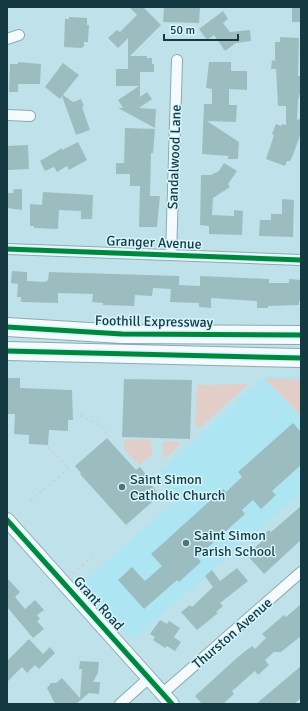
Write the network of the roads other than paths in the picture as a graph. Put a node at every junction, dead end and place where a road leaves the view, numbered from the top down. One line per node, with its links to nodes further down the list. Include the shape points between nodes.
1 (18, 35): 2 (street)
2 (7, 39)
3 (176, 60): 7 (street, Sandalwood Lane)
4 (7, 115): 5 (street)
5 (30, 116)
6 (7, 249): 7 (street, Granger Avenue)
7 (171, 255): 8 (street, Granger Avenue)
8 (301, 260)
9 (7, 327): 10 (highway, Foothill Expressway, via 122,334)
10 (301, 335)
11 (7, 351): 12 (highway)
12 (301, 358)
13 (7, 520): 15 (main road, Grant Road)
14 (301, 572): 16 (street, Thurston Avenue)
15 (149, 678): 16 (main road, Grant Road); 17 (street)
16 (163, 693): 18 (main road, Grant Road)
17 (120, 704)
18 (172, 704)

